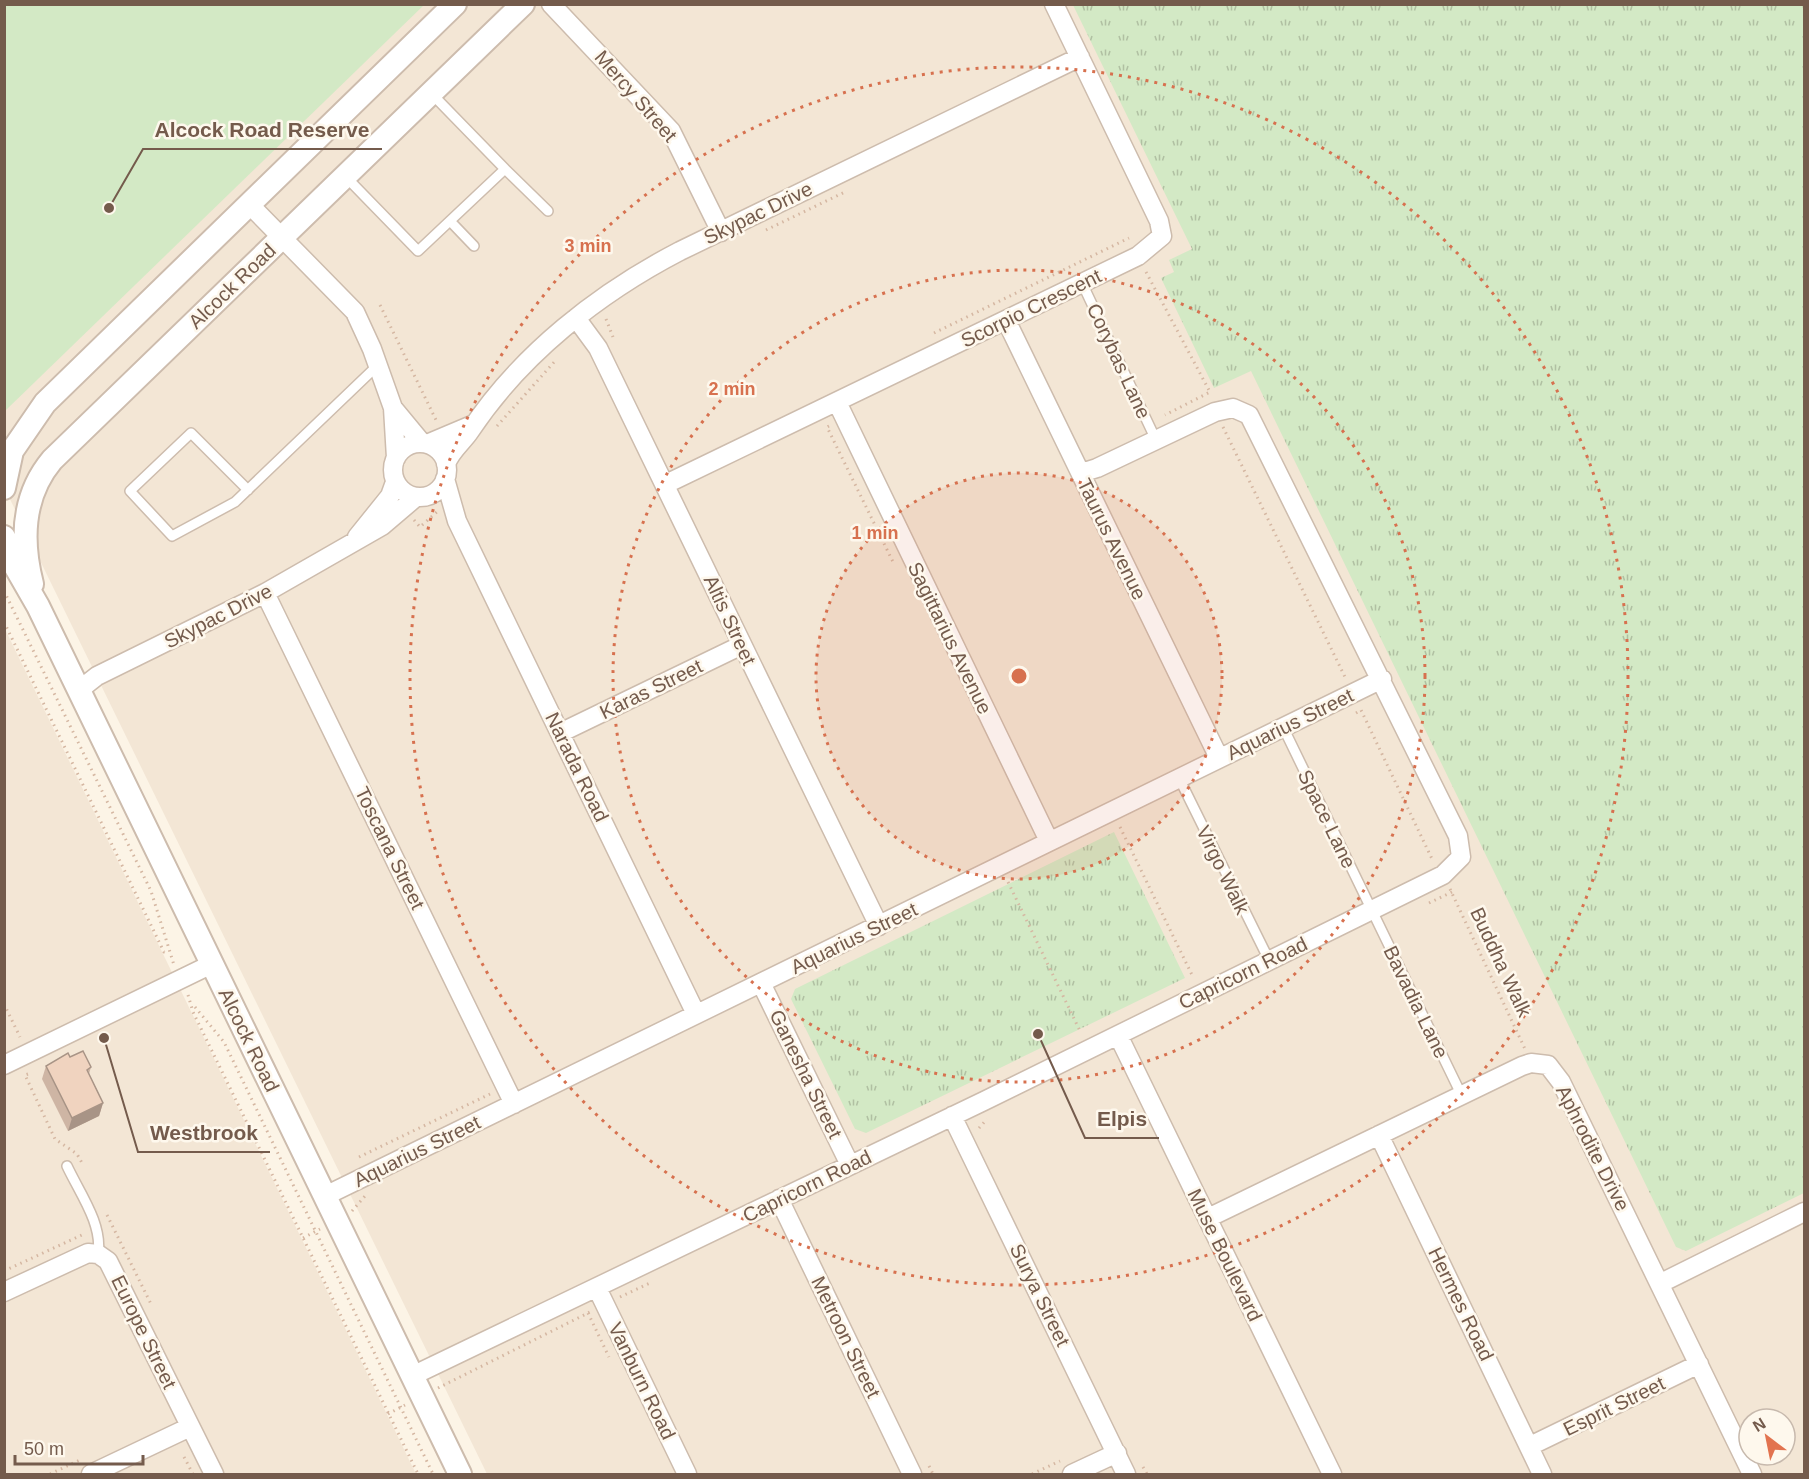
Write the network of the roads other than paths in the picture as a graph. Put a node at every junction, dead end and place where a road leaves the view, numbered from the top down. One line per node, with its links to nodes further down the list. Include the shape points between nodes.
1 (455, 4): 9 (street)
2 (523, 4): 6 (street, Alcock Road)
3 (551, 4): 12 (street, Mercy Street, via 671,131)
4 (1054, 4): 5 (street, Scorpio Crescent)
5 (1080, 57): 12 (street, Skypac Drive); 15 (street, Scorpio Crescent, via 1162,229 1158,242 1138,256)
6 (431, 93): 7 (lane); 8 (street, Alcock Road)
7 (505, 169): 10 (lane); 11 (lane)
8 (345, 176): 11 (lane, via 418,251); 13 (street, Alcock Road)
9 (249, 204): 13 (street); 29 (street, via 45,404 12,451)
10 (548, 211)
11 (450, 221): 14 (lane)
12 (720, 232): 16 (street, Skypac Drive, via 641,272)
13 (282, 237): 18 (street, via 355,312); 33 (street, Alcock Road, via 52,460)
14 (474, 246)
15 (1082, 283): 17 (street, Scorpio Crescent); 22 (lane, Corybas Lane)
16 (576, 318): 21 (street, Skypac Drive, via 526,364); 28 (street, Altis Street, via 598,348)
17 (1006, 320): 19 (street, Scorpio Crescent); 26 (street, Taurus Avenue)
18 (378, 365): 20 (street); 30 (lane)
19 (837, 402): 28 (street, Scorpio Crescent); 43 (street, Sagittarius Avenue)
20 (393, 408): 23 (street); 24 (street)
21 (474, 424): 23 (street, Skypac Drive); 25 (street, Skypac Drive)
22 (1156, 440): 26 (street, Capricorn Road); 37 (street, Capricorn Road, via 1224,409 1233,408 1249,415)
23 (424, 444): 24 (street, via 405,447); 25 (street, via 441,453)
24 (396, 458): 27 (street)
25 (446, 472): 31 (street, via 436,492); 32 (street, Narada Road)
26 (1081, 473): 41 (street, Taurus Avenue)
27 (395, 482): 31 (street, via 408,494); 34 (street, Skypac Drive, via 390,496)
28 (666, 484): 36 (street, Altis Street)
29 (4, 488)
30 (248, 490): 30 (lane, via 235,502 172,536 130,491 191,433)
31 (419, 497): 32 (street); 34 (street, Skypac Drive, via 382,526)
32 (457, 521): 40 (street, Narada Road)
33 (12, 534): 38 (street, Alcock Road, via 11,559)
34 (356, 538): 35 (street, Skypac Drive)
35 (265, 593): 38 (street, Skypac Drive, via 97,676); 53 (street, Toscana Street)
36 (742, 645): 40 (street, Karas Street); 45 (street, Altis Street)
37 (1382, 679): 39 (street, Aquarius Street); 44 (street, Capricorn Road, via 1458,836 1461,857)
38 (78, 691): 47 (street, Alcock Road)
39 (1283, 727): 41 (street, Aquarius Street); 44 (lane, Space Lane)
40 (560, 733): 49 (street, Narada Road)
41 (1219, 759): 42 (street, Aquarius Street)
42 (1179, 778): 43 (street, Aquarius Street); 46 (lane, Virgo Walk)
43 (1049, 841): 45 (street, Aquarius Street)
44 (1371, 910): 46 (street, Capricorn Road); 52 (lane, Bavadia Lane)
45 (879, 926): 48 (street, Aquarius Street)
46 (1269, 960): 50 (street, Capricorn Road)
47 (212, 964): 51 (street); 58 (street, Alcock Road)
48 (761, 983): 49 (street, Aquarius Street); 56 (street, Ganesha Street)
49 (696, 1014): 53 (street, Aquarius Street)
50 (1118, 1035): 54 (street, Capricorn Road); 61 (street, Muse Boulevard)
51 (10, 1052)
52 (1461, 1094): 55 (street); 63 (street, Aphrodite Drive, via 1531,1063 1548,1065)
53 (514, 1104): 58 (street, Aquarius Street)
54 (952, 1116): 56 (street, Capricorn Road); 70 (street, Surya Street)
55 (1379, 1135): 61 (street); 69 (street, Hermes Road)
56 (850, 1165): 59 (street, Capricorn Road)
57 (67, 1166): 62 (lane, via 95,1225)
58 (325, 1196): 67 (street, Alcock Road)
59 (780, 1199): 64 (street, Capricorn Road); 75 (street, Metroon Street)
60 (1804, 1212): 63 (street)
61 (1208, 1218): 78 (street, Muse Boulevard)
62 (99, 1254): 65 (street, Europe Street, via 75,1257); 68 (street, Europe Street, via 113,1270)
63 (1661, 1283): 66 (street, Aphrodite Drive)
64 (597, 1288): 67 (street, Capricorn Road); 74 (street, Vanburn Road)
65 (4, 1292)
66 (1699, 1364): 69 (street, Esprit Street); 80 (street, Aphrodite Drive)
67 (412, 1376): 73 (street, Alcock Road)
68 (182, 1431): 71 (street); 72 (street, Europe Street)
69 (1530, 1446): 79 (street, Hermes Road)
70 (1117, 1453): 76 (street); 77 (street, Surya Street)
71 (91, 1474)
72 (214, 1474)
73 (460, 1474)
74 (687, 1474)
75 (912, 1474)
76 (1072, 1474)
77 (1126, 1474)
78 (1332, 1474)
79 (1542, 1474)
80 (1752, 1474)

